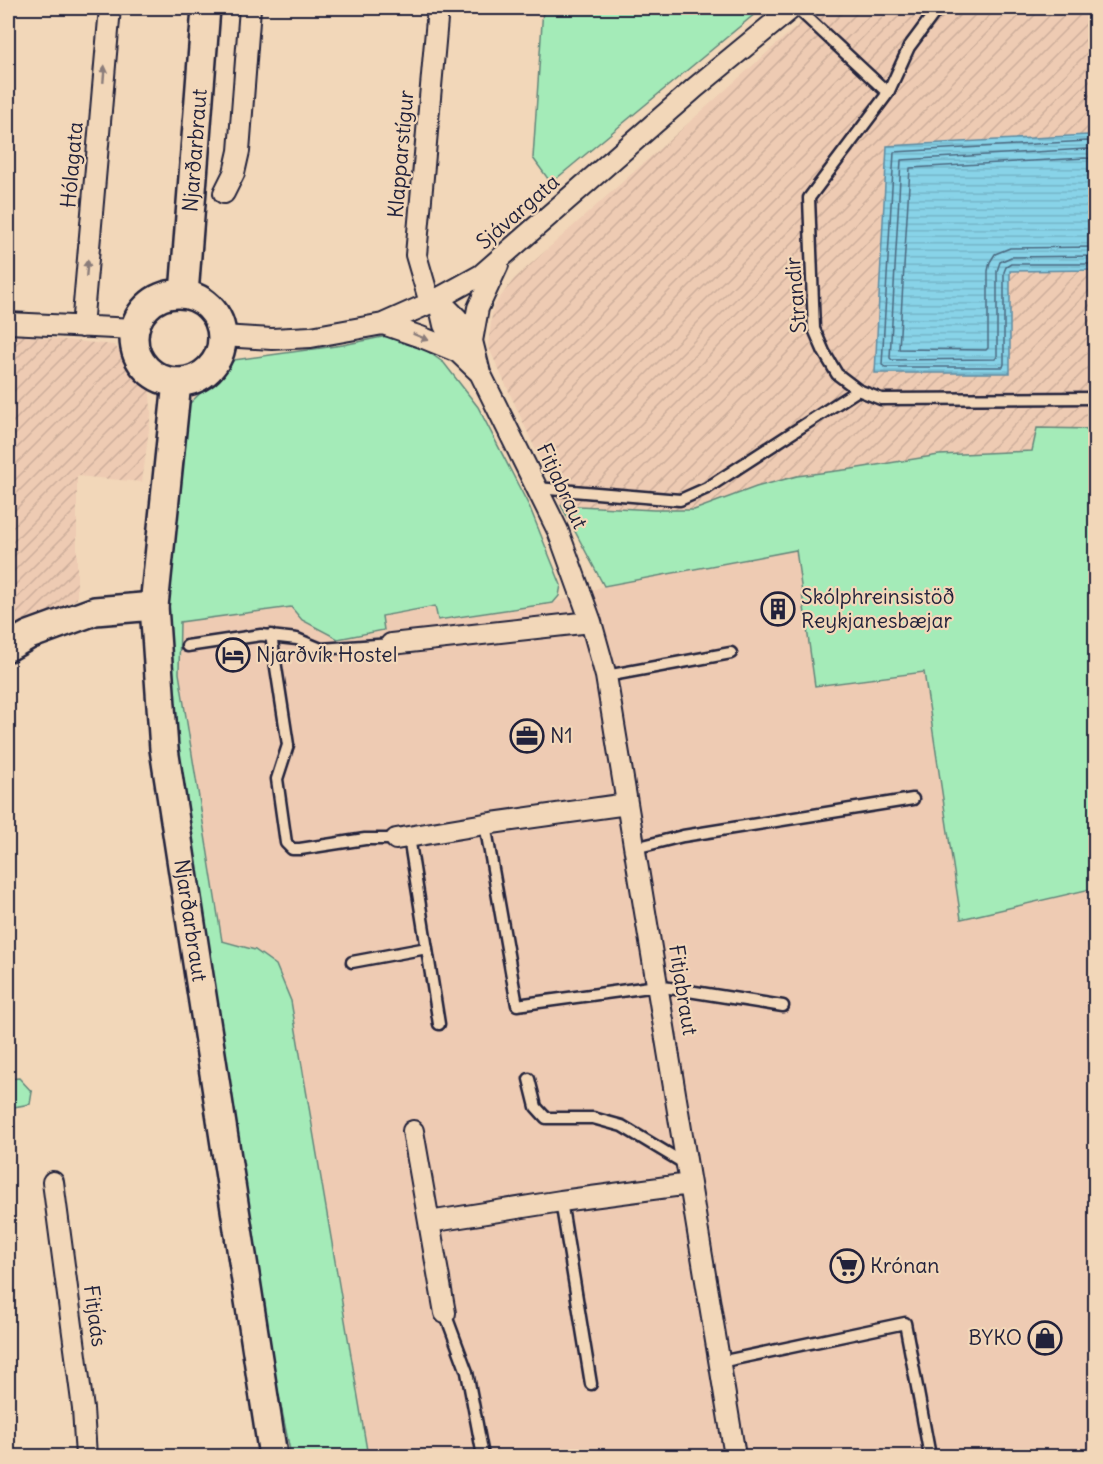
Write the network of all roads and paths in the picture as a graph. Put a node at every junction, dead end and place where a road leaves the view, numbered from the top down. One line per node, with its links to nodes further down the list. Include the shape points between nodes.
1 (110, 8): 15 (street, Hólagata, one-way to 1)
2 (206, 8): 11 (main road, Njarðarbraut)
3 (250, 8): 9 (street, via 239,151)
4 (438, 8): 12 (street, Klapparstígur, via 416,255)
5 (792, 8): 10 (street, Sjávargata, via 696,87)
6 (797, 8): 8 (lane)
7 (938, 8): 8 (lane, Strandir, via 909,47)
8 (888, 93): 20 (lane, Strandir, via 809,198 814,329 837,374)
9 (224, 193)
10 (500, 261): 12 (street, Sjávargata); 18 (street, Fitjabraut)
11 (184, 294): 16 (main road, via 158,298 147,306); 17 (main road, via 206,304 220,324)
12 (434, 301): 14 (street, Sjávargata); 18 (street, Fitjabraut, via 457,318)
13 (8, 323): 15 (street)
14 (383, 324): 17 (street, Sjávargata, via 311,337); 18 (street, one-way to 18)
15 (82, 327): 16 (street)
16 (135, 329): 19 (main road, via 134,342 144,365 153,374)
17 (222, 336): 19 (main road, via 214,363 191,380)
18 (465, 347): 22 (street, Fitjabraut)
19 (177, 382): 23 (main road, Njarðarbraut)
20 (858, 390): 21 (lane, Strandir, via 881,399); 22 (lane, via 707,488 680,500)
21 (1095, 398)
22 (537, 488): 24 (street, Fitjabraut, via 558,531)
23 (154, 606): 28 (main road, via 95,611 29,635); 51 (main road, Njarðarbraut, via 164,749)
24 (591, 622): 26 (street); 30 (street, Fitjabraut)
25 (271, 635): 26 (lane, via 297,639 321,649); 27 (lane); 34 (lane, via 288,745 277,779 286,843 292,849 300,849 365,838)
26 (391, 644)
27 (187, 646)
28 (8, 647)
29 (731, 653): 30 (lane)
30 (606, 675): 32 (street, Fitjabraut)
31 (913, 799): 35 (lane, via 683,836)
32 (627, 804): 33 (street); 35 (street, Fitjabraut)
33 (485, 824): 34 (street); 38 (lane, via 517,1005)
34 (403, 838): 36 (lane)
35 (635, 848): 38 (street, Fitjabraut)
36 (427, 948): 37 (lane); 40 (lane)
37 (352, 962)
38 (657, 986): 39 (lane); 43 (street, Fitjabraut)
39 (783, 1006)
40 (440, 1024)
41 (529, 1080): 43 (lane, via 536,1107 546,1118 593,1118 622,1126)
42 (413, 1131): 46 (street)
43 (689, 1175): 45 (street); 48 (street, Fitjabraut)
44 (53, 1182): 50 (street, Fitjaás)
45 (561, 1201): 46 (street); 49 (lane)
46 (429, 1222): 47 (street)
47 (445, 1313): 52 (lane, via 467,1371)
48 (720, 1362): 53 (street, Fitjabraut); 54 (lane, via 905,1323)
49 (591, 1384)
50 (86, 1456)
51 (273, 1456)
52 (483, 1456)
53 (735, 1456)
54 (930, 1456)

